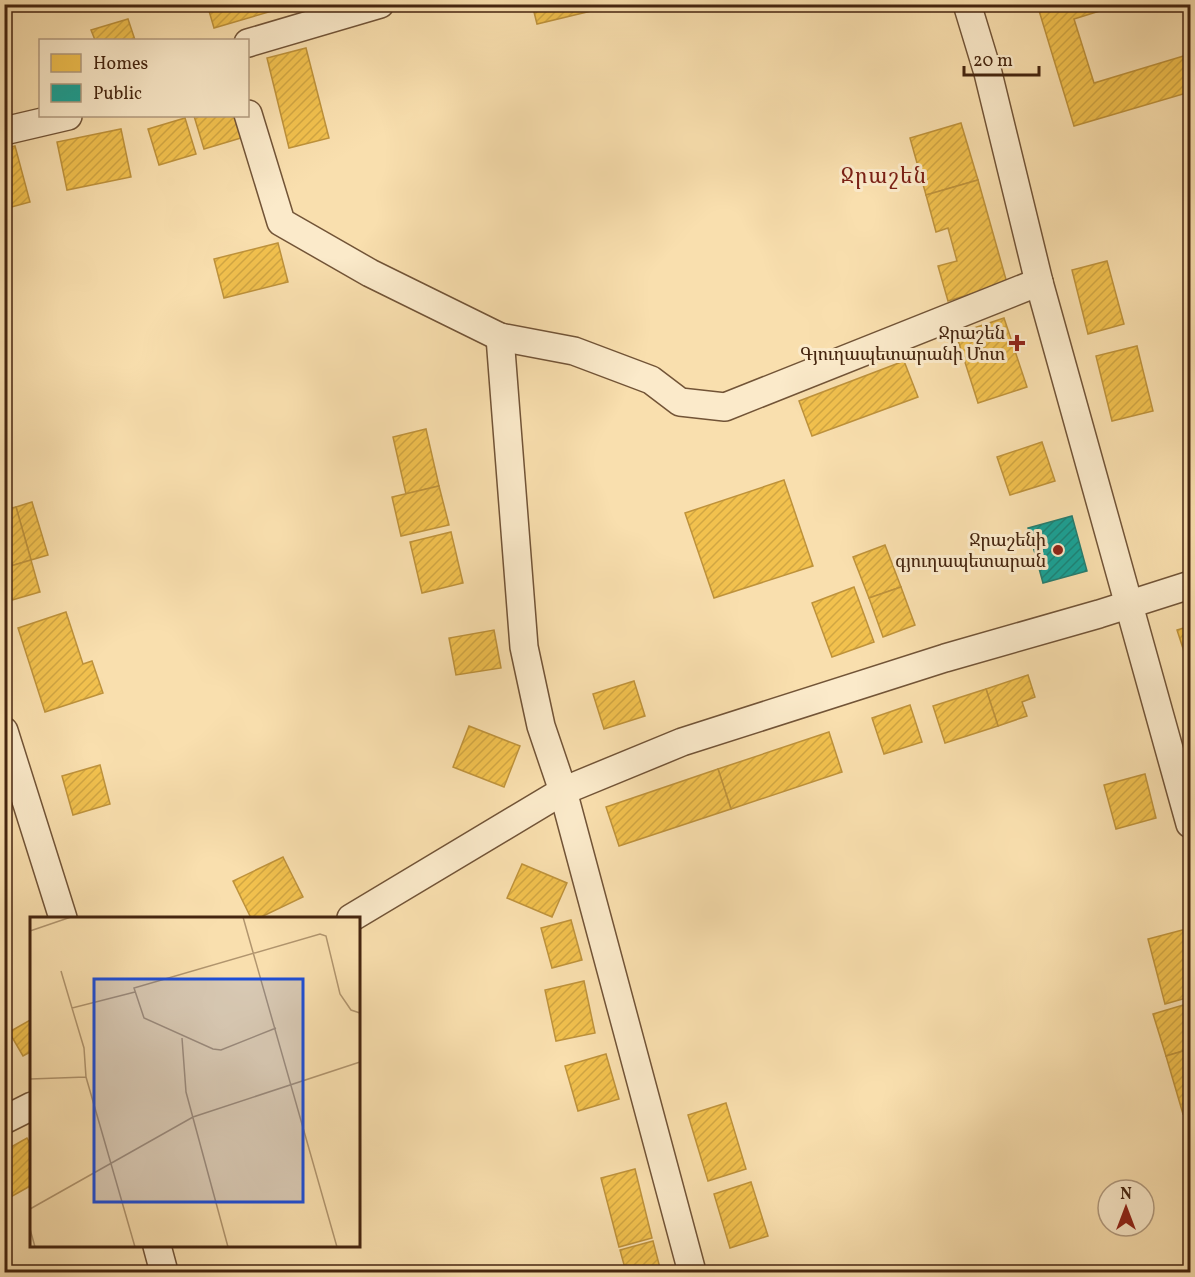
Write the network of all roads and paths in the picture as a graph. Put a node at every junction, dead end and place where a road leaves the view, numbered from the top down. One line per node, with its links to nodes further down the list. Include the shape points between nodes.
1 (380, 4): 3 (street)
2 (967, 4): 7 (street, via 988,73)
3 (249, 43)
4 (64, 117): 6 (street)
5 (249, 117): 8 (street, via 281,222 370,273)
6 (4, 131)
7 (1039, 282): 8 (street, via 725,407 680,402 651,380 574,351); 10 (street)
8 (500, 338): 12 (street, via 524,647 541,726)
9 (1191, 585): 10 (street)
10 (1128, 605): 12 (street, via 945,658 682,742); 13 (street)
11 (4, 731): 14 (street)
12 (563, 791): 15 (street); 20 (street)
13 (1191, 824)
14 (63, 917)
15 (353, 917)
16 (30, 1107): 17 (street)
17 (4, 1120)
18 (158, 1247): 19 (street)
19 (164, 1272)
20 (692, 1272)

